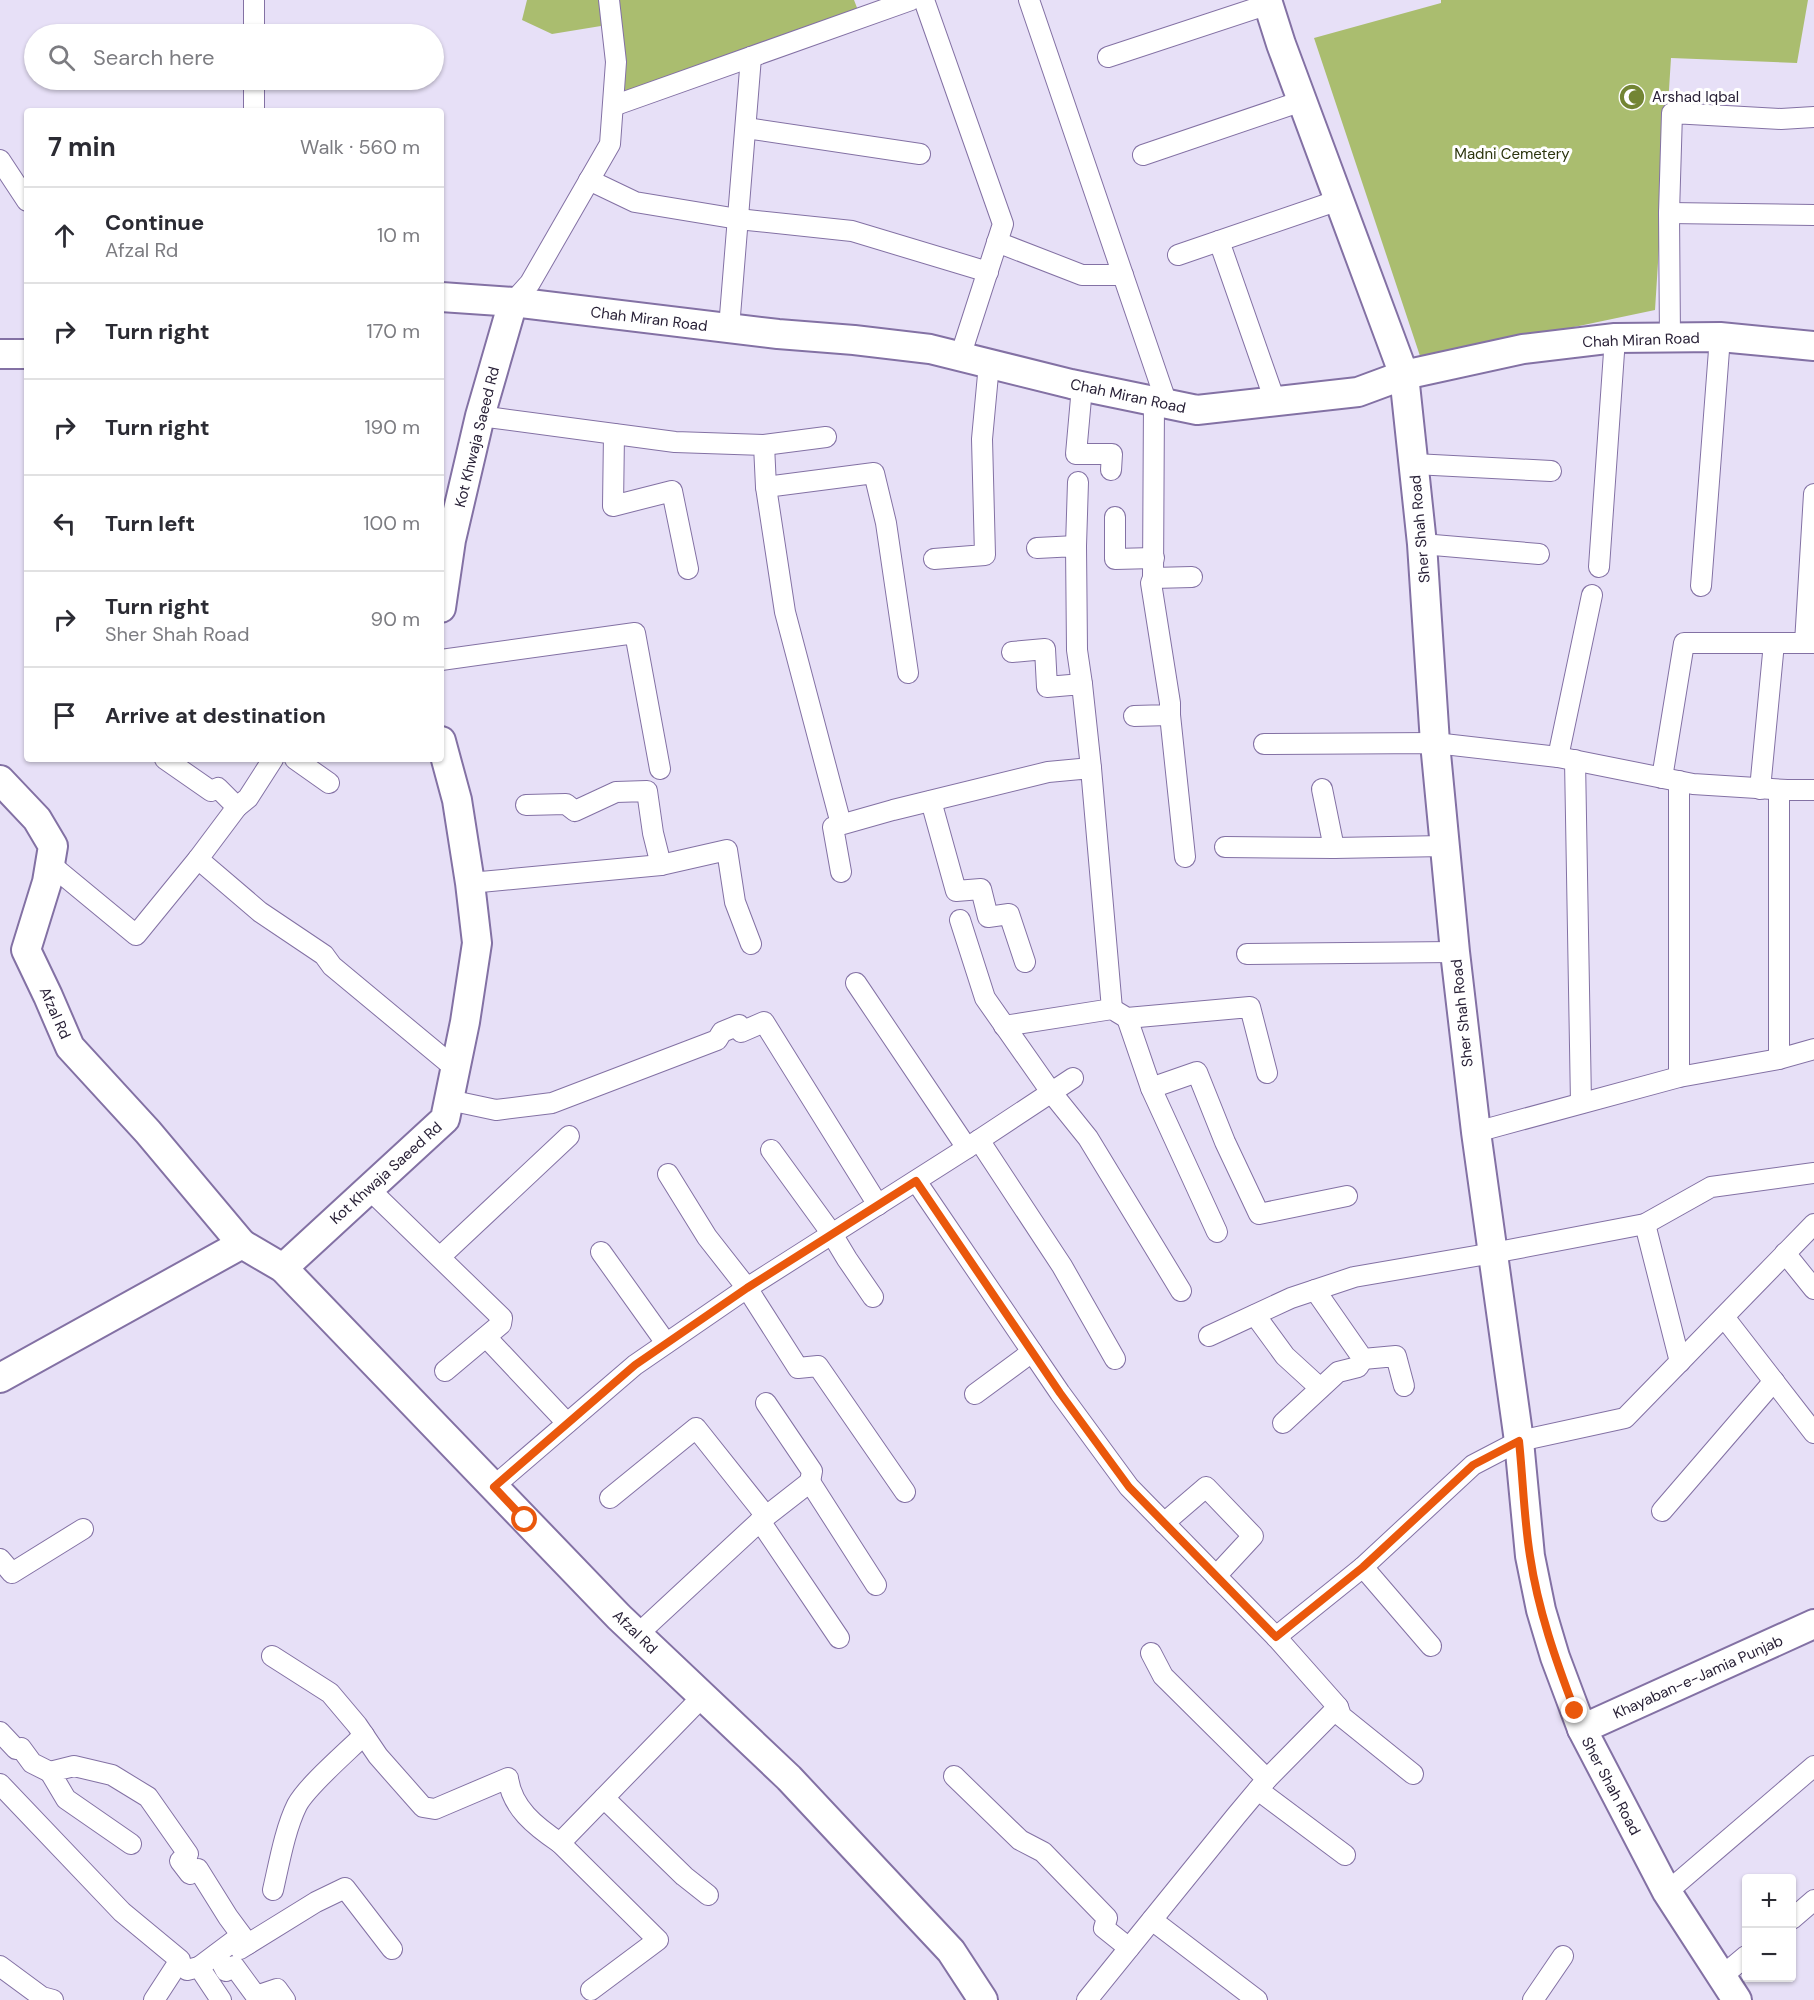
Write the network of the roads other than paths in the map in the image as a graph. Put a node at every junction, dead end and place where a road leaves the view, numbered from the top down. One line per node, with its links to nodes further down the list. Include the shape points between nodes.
1 (254, 0): 7 (street)
2 (609, 0): 12 (street, via 616,62)
3 (911, 0): 8 (street)
4 (924, 0): 26 (street, via 1003,224)
5 (1029, 0): 29 (street)
6 (1268, 2): 9 (street); 11 (street, Sher Shah Road)
7 (254, 24)
8 (751, 57): 12 (street); 15 (street)
9 (1108, 57)
10 (254, 90): 13 (street)
11 (1302, 101): 17 (street); 21 (street, Sher Shah Road)
12 (613, 106): 19 (street, via 610,144)
13 (254, 108)
14 (1814, 117): 22 (street, via 1672,113)
15 (746, 128): 16 (street); 24 (street)
16 (920, 154)
17 (1143, 155)
18 (0, 160): 20 (street)
19 (589, 180): 24 (street, via 635,202); 31 (street, via 530,283)
20 (24, 196)
21 (1339, 200): 25 (street); 41 (street, Sher Shah Road)
22 (1669, 213): 23 (street); 34 (street)
23 (1814, 215)
24 (738, 219): 28 (street, via 852,231); 32 (street)
25 (1219, 241): 27 (street); 43 (street)
26 (997, 243): 28 (street); 29 (street, via 1082,275)
27 (1178, 255)
28 (988, 272): 39 (street)
29 (1123, 275): 44 (street)
30 (444, 297): 31 (street, Chah Miran Road)
31 (513, 302): 32 (street, Chah Miran Road); 45 (street, Kot Khwaja Saeed Rd)
32 (729, 328): 39 (street, Chah Miran Road, via 919,348)
33 (1615, 338): 34 (street, Chah Miran Road); 41 (street, Chah Miran Road, via 1523,349); 62 (street)
34 (1670, 338): 35 (street, Chah Miran Road)
35 (1720, 338): 36 (street, Chah Miran Road); 66 (street)
36 (1814, 346)
37 (0, 354): 38 (street)
38 (24, 354)
39 (960, 357): 40 (street, Chah Miran Road)
40 (989, 364): 42 (street, Chah Miran Road); 61 (street, via 982,439 985,555)
41 (1404, 375): 43 (street, Chah Miran Road, via 1358,392); 49 (street, Sher Shah Road)
42 (1082, 387): 44 (street, Chah Miran Road); 50 (street, via 1076,454 1112,454)
43 (1275, 401): 44 (street, Chah Miran Road, via 1197,411)
44 (1160, 403): 60 (street)
45 (480, 416): 46 (street); 67 (street, Kot Khwaja Saeed Rd)
46 (614, 434): 48 (street, via 675,442); 63 (street, via 613,506 672,491)
47 (826, 437): 48 (street)
48 (764, 445): 53 (street)
49 (1414, 464): 51 (street); 56 (street, Sher Shah Road)
50 (1112, 470)
51 (1551, 471)
52 (1078, 482): 57 (street)
53 (766, 487): 73 (street, via 874,473 886,523); 95 (street, via 785,612)
54 (1814, 494): 70 (street)
55 (1115, 517): 60 (street, via 1115,559)
56 (1422, 544): 59 (street); 78 (street, Sher Shah Road)
57 (1076, 546): 58 (street); 74 (street, via 1077,650)
58 (1036, 548)
59 (1539, 554)
60 (1154, 558): 65 (street)
61 (934, 559)
62 (1599, 567)
63 (688, 568)
64 (1192, 577): 65 (street)
65 (1153, 578): 75 (street)
66 (1701, 586)
67 (444, 588)
68 (1592, 595): 80 (street)
69 (1774, 643): 70 (street); 87 (street, via 1684,642); 90 (street)
70 (1810, 643)
71 (1012, 652): 74 (street, via 1045,649 1047,687)
72 (444, 660): 85 (street, via 635,633)
73 (908, 673)
74 (1082, 684): 84 (street)
75 (1170, 715): 76 (street); 99 (street)
76 (1134, 716)
77 (1264, 744): 78 (street)
78 (1435, 744): 80 (street); 96 (street, Sher Shah Road)
79 (444, 752): 104 (street, Kot Khwaja Saeed Rd, via 457,800)
80 (1566, 758): 87 (street); 122 (street)
81 (169, 762): 94 (street, via 211,791 218,788)
82 (271, 762): 94 (street, via 248,798)
83 (299, 762): 88 (street)
84 (1091, 768): 92 (street, via 1048,772); 111 (street)
85 (660, 769)
86 (0, 780): 101 (street, Afzal Rd, via 37,819 48,837 53,846)
87 (1671, 780): 90 (street); 117 (street)
88 (329, 783)
89 (1322, 789): 98 (street)
90 (1770, 789): 91 (street); 114 (street)
91 (1814, 790)
92 (931, 801): 95 (street); 109 (street, via 956,891 981,889 988,916 1009,914)
93 (526, 805): 102 (street, via 566,804 575,811 616,792 647,790)
94 (237, 807): 100 (street)
95 (841, 824): 103 (street, via 832,827)
96 (1445, 846): 98 (street); 107 (street, Sher Shah Road)
97 (1225, 847): 98 (street)
98 (1334, 848)
99 (1185, 857)
100 (198, 860): 101 (street, via 136,935); 115 (street, via 260,912 324,955 332,966)
101 (50, 864): 137 (street, Afzal Rd, via 26,950 70,1047)
102 (661, 865): 104 (street); 106 (street, via 727,850 735,902)
103 (841, 872)
104 (470, 883): 115 (street, Kot Khwaja Saeed Rd, via 477,943)
105 (960, 921): 112 (street, via 985,998)
106 (751, 944)
107 (1455, 952): 108 (street); 123 (street, Sher Shah Road)
108 (1247, 954)
109 (1025, 962)
110 (856, 983): 125 (street)
111 (1119, 1014): 112 (street); 116 (street, via 1250,1007); 119 (street)
112 (1004, 1026): 120 (street)
113 (1814, 1049): 114 (street)
114 (1779, 1059): 117 (street)
115 (456, 1068): 121 (street, Kot Khwaja Saeed Rd)
116 (1267, 1073)
117 (1679, 1077): 122 (street)
118 (1073, 1078): 120 (street)
119 (1151, 1088): 131 (street, via 1197,1072 1259,1214); 135 (street)
120 (1051, 1092): 125 (street); 146 (street, via 1088,1138)
121 (449, 1100): 130 (street, Kot Khwaja Saeed Rd, via 446,1119); 132 (street, via 496,1110 552,1103 717,1040 722,1032 739,1025 741,1032 764,1023)
122 (1581, 1103): 123 (street)
123 (1476, 1132): 139 (street, Sher Shah Road)
124 (568, 1136): 141 (street)
125 (973, 1144): 129 (street); 154 (street, via 1062,1266)
126 (771, 1150): 136 (street)
127 (1814, 1173): 133 (street, via 1711,1187)
128 (668, 1174): 143 (street, via 707,1237)
129 (916, 1181): 132 (street); 153 (street)
130 (369, 1189): 141 (street); 142 (street, Kot Khwaja Saeed Rd)
131 (1347, 1196)
132 (878, 1205): 136 (street)
133 (1645, 1224): 139 (street); 156 (street)
134 (1814, 1224): 140 (street)
135 (1217, 1232)
136 (832, 1234): 143 (street); 147 (street)
137 (242, 1244): 142 (street); 158 (street)
138 (601, 1252): 152 (street)
139 (1493, 1253): 145 (street, via 1354,1277); 167 (street, Sher Shah Road)
140 (1785, 1253): 144 (street); 149 (street)
141 (440, 1257): 151 (street, via 502,1318 501,1324)
142 (283, 1268): 169 (street, Afzal Rd)
143 (747, 1288): 152 (street); 170 (street, via 798,1368 818,1366)
144 (1814, 1289)
145 (1315, 1290): 148 (street); 155 (street)
146 (1181, 1291)
147 (873, 1297)
148 (1255, 1315): 150 (street); 161 (street, via 1285,1356)
149 (1724, 1317): 156 (street); 159 (street)
150 (1209, 1336)
151 (486, 1337): 157 (street); 164 (street)
152 (666, 1343): 164 (street)
153 (1032, 1352): 162 (street); 174 (street, via 1129,1487)
154 (1115, 1359)
155 (1363, 1359): 160 (street, via 1396,1356); 161 (street, via 1358,1367 1338,1372)
156 (1680, 1362): 167 (street, via 1625,1418)
157 (445, 1371)
158 (0, 1378)
159 (1774, 1381): 166 (street); 172 (street)
160 (1404, 1386)
161 (1320, 1388): 165 (street)
162 (975, 1394)
163 (766, 1403): 168 (street, via 812,1471)
164 (567, 1423): 169 (street)
165 (1283, 1423)
166 (1814, 1433)
167 (1519, 1441): 177 (street, via 1473,1465); 189 (street, Sher Shah Road, via 1530,1556 1541,1610)
168 (810, 1482): 173 (street); 179 (street)
169 (494, 1487): 181 (street, Afzal Rd)
170 (905, 1492)
171 (610, 1498): 173 (street, via 696,1428)
172 (1662, 1511)
173 (763, 1519): 181 (street); 183 (street)
174 (1164, 1523): 178 (street); 178 (street, via 1206,1487 1253,1536)
175 (83, 1529): 176 (street, via 12,1573)
176 (0, 1559)
177 (1363, 1567): 182 (street); 184 (street)
178 (1216, 1576): 182 (street)
179 (876, 1585)
180 (1814, 1624): 189 (street, Khayaban-e-Jamia Punjab)
181 (637, 1635): 187 (street, Afzal Rd)
182 (1276, 1637): 188 (street)
183 (839, 1638)
184 (1431, 1646)
185 (1151, 1653): 197 (street, via 1162,1676)
186 (272, 1656): 191 (street, via 330,1693)
187 (702, 1696): 198 (street); 219 (street, Afzal Rd, via 789,1778 951,1951)
188 (1338, 1707): 194 (street, via 1341,1716); 197 (street)
189 (1582, 1730): 203 (street, Sher Shah Road)
190 (0, 1732): 193 (street, via 16,1749 21,1748 32,1763)
191 (364, 1735): 199 (street, via 423,1807 435,1809 508,1778 519,1808); 202 (street, via 297,1804)
192 (1814, 1766): 203 (street)
193 (50, 1772): 200 (street, via 66,1799); 208 (street, via 74,1766 112,1775 148,1797 188,1854 180,1861 190,1874 198,1869)
194 (1413, 1774)
195 (954, 1776): 209 (street, via 1020,1840 1043,1852 1107,1918 1104,1928)
196 (0, 1784): 216 (street, via 122,1912 180,1960)
197 (1262, 1785): 201 (street); 207 (street)
198 (604, 1798): 199 (street); 204 (street)
199 (560, 1843): 218 (street, via 658,1940)
200 (131, 1844)
201 (1345, 1855)
202 (273, 1890)
203 (1667, 1892): 217 (street, Sher Shah Road)
204 (708, 1895)
205 (1814, 1900): 206 (street)
206 (1796, 1914)
207 (1152, 1920): 209 (street); 225 (street)
208 (248, 1944): 210 (street, via 345,1888); 211 (street, via 240,1949 235,1940)
209 (1130, 1948): 220 (street)
210 (392, 1949)
211 (217, 1954): 215 (street); 224 (street, via 226,1971 234,1966 256,1996 277,1989)
212 (1563, 1956): 226 (street)
213 (1742, 1959): 217 (street)
214 (0, 1966): 221 (street, via 42,1997)
215 (199, 1967): 216 (street); 223 (street)
216 (171, 1973): 222 (street)
217 (1721, 1977): 227 (street, Sher Shah Road)
218 (591, 1990)
219 (968, 1993)
220 (1094, 1998)
221 (53, 2000)
222 (154, 2000)
223 (221, 2000)
224 (285, 2000)
225 (1257, 2000)
226 (1533, 2000)
227 (1737, 2000)

